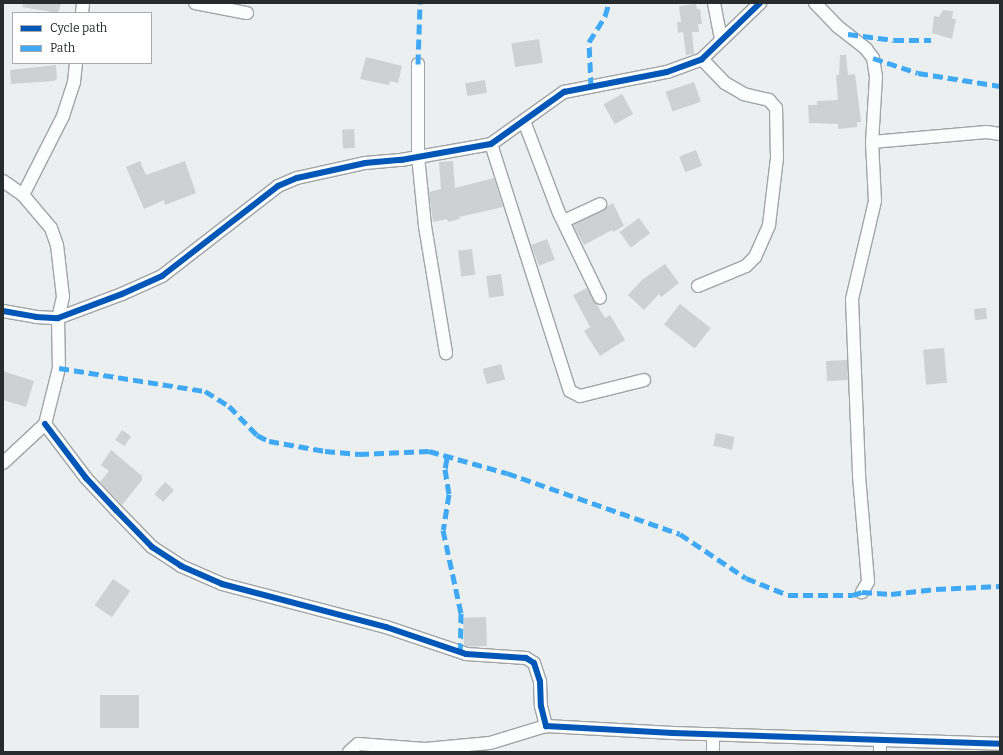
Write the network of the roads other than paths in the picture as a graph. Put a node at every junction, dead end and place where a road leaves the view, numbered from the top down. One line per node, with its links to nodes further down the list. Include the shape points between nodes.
1 (195, 3): 5 (street)
2 (714, 3): 6 (street)
3 (760, 3): 6 (street)
4 (815, 3): 12 (street, via 873,58 876,77)
5 (247, 13)
6 (721, 39): 7 (street)
7 (702, 59): 10 (street, via 667,72 564,92); 19 (street, via 725,83 744,94 769,100 776,108 778,158 769,226 755,257 746,266)
8 (76, 64): 16 (street, via 74,82 63,116)
9 (418, 64): 14 (street)
10 (524, 121): 13 (street); 18 (street, via 534,153)
11 (1000, 134): 12 (street, via 987,132)
12 (872, 142): 27 (street, via 875,200 852,299 859,476 868,582)
13 (491, 144): 14 (street); 24 (street, via 570,391 580,396)
14 (418, 156): 22 (street, via 365,163 297,178 278,186 162,276); 23 (street, via 425,226)
15 (3, 181): 16 (street)
16 (22, 195): 22 (street, via 51,228 57,245 63,297 63,306)
17 (600, 204): 18 (street)
18 (564, 221): 20 (street)
19 (698, 286)
20 (600, 298)
21 (3, 311): 22 (street)
22 (58, 318): 25 (street, via 60,368)
23 (446, 353)
24 (644, 380)
25 (45, 424): 26 (street); 28 (street, via 86,478 116,510 152,547 181,566 222,584 386,627 466,654 526,658 534,663 540,681 541,706)
26 (3, 463)
27 (862, 592)
28 (546, 726): 29 (street); 32 (street, via 490,743 425,749 358,744)
29 (713, 734): 31 (street); 33 (street)
30 (1000, 744): 31 (street)
31 (880, 746)
32 (349, 752)
33 (713, 752)

